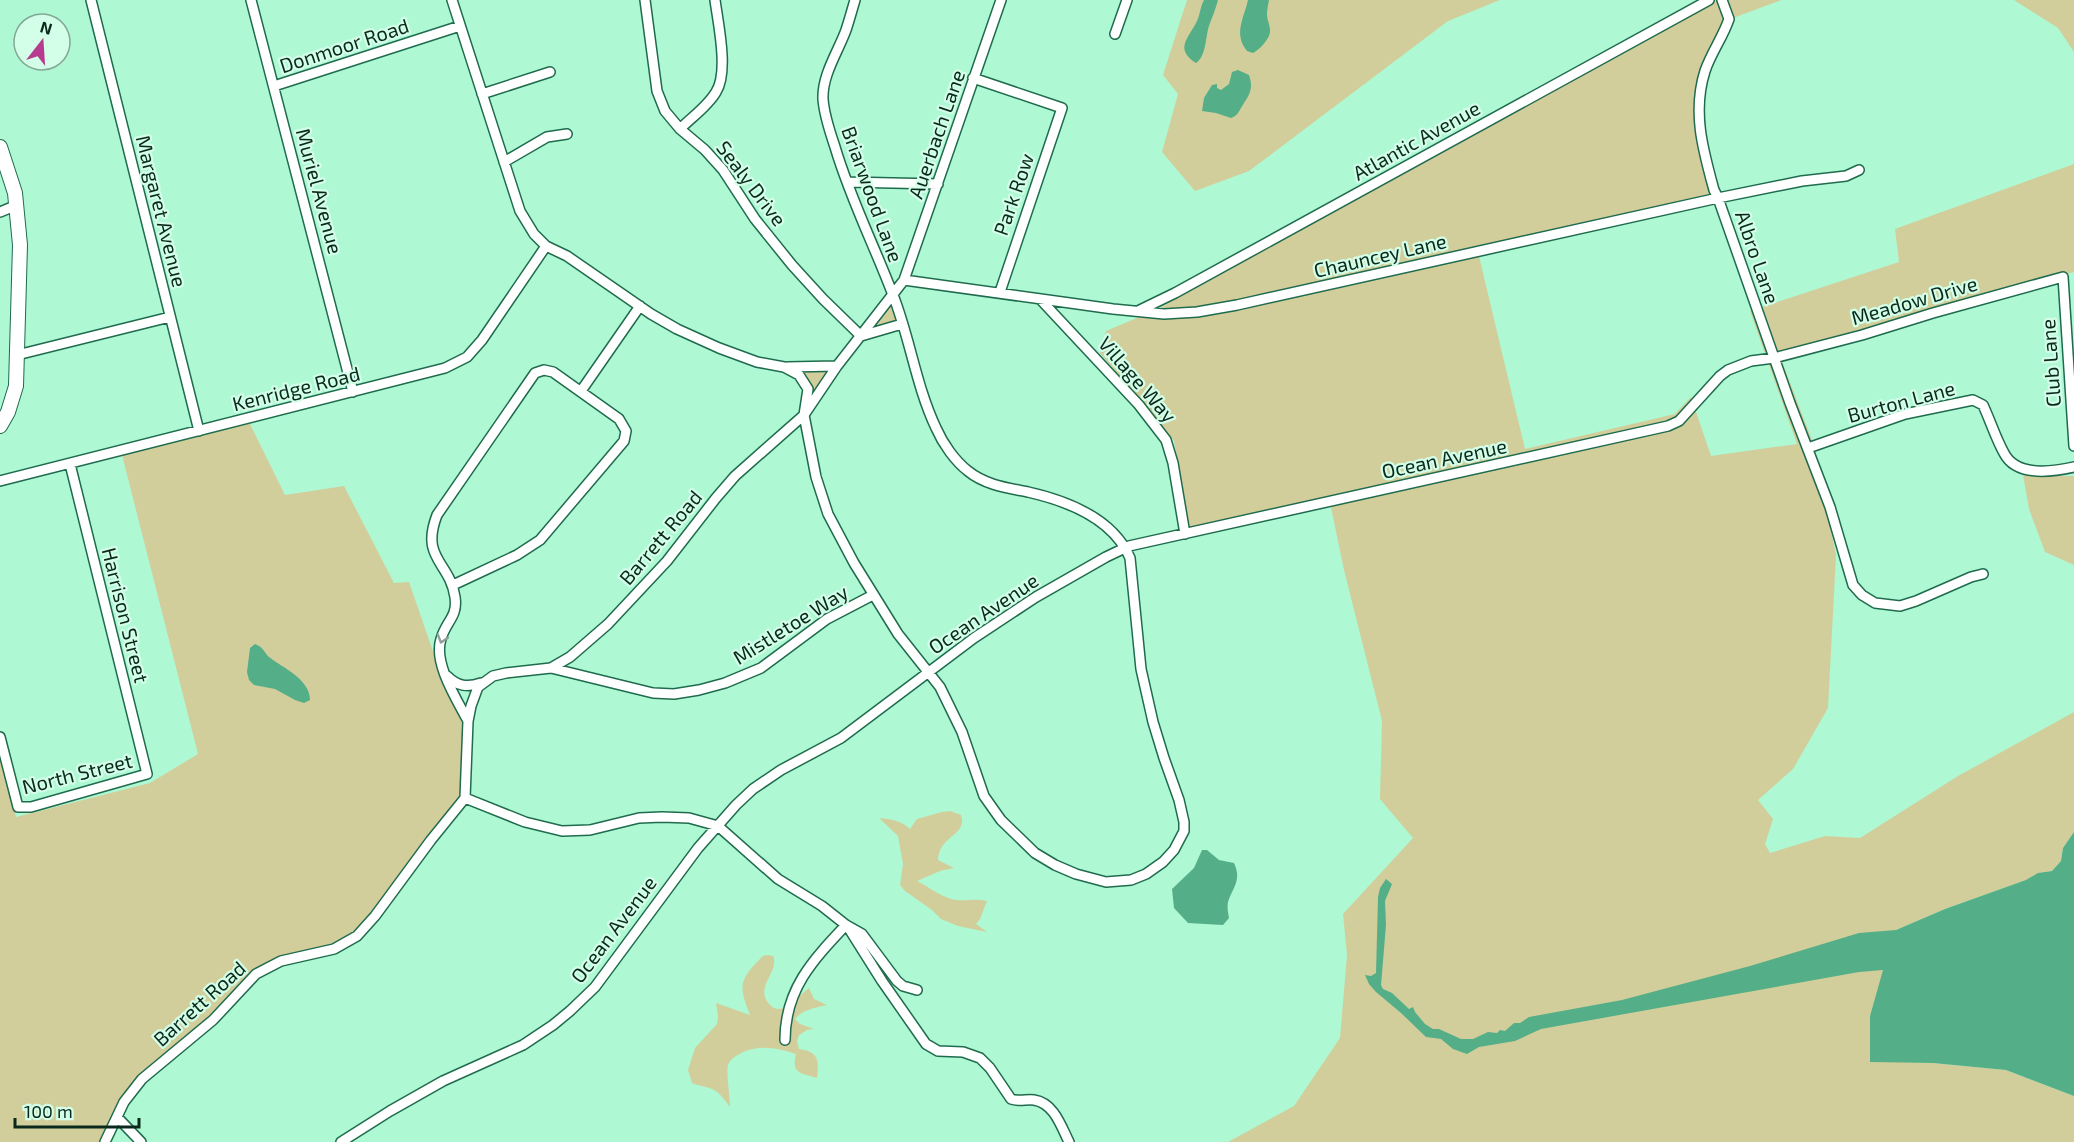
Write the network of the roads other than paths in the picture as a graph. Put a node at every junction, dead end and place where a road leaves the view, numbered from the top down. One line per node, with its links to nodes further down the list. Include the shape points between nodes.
1 (91, 0): 35 (street, Margaret Avenue)
2 (251, 0): 15 (street, Muriel Avenue)
3 (452, 0): 11 (street)
4 (645, 0): 17 (street, Sealy Drive, via 657,91 665,111)
5 (715, 0): 17 (street, via 722,64 720,86)
6 (855, 0): 22 (street, Briarwood Lane, via 824,91 828,126)
7 (1001, 0): 14 (street, Auerbach Lane)
8 (1128, 0): 12 (street)
9 (1709, 0): 34 (street, Atlantic Avenue)
10 (1722, 0): 24 (street, Albro Lane, via 1729,19 1706,69 1698,106 1700,140)
11 (460, 26): 15 (street, Donmoor Road); 16 (street)
12 (1115, 34)
13 (550, 72): 16 (street)
14 (974, 78): 23 (street, Auerbach Lane); 30 (street, Park Row, via 1062,108)
15 (274, 86): 43 (street, Muriel Avenue)
16 (482, 94): 20 (street)
17 (680, 129): 37 (street, Sealy Drive, via 723,170 792,265)
18 (567, 134): 20 (street, via 547,136)
19 (0, 147): 25 (main road)
20 (504, 162): 27 (street, via 520,211)
21 (1859, 170): 24 (street, Chauncey Lane, via 1846,176)
22 (847, 182): 23 (street); 31 (street, Briarwood Lane)
23 (938, 184): 29 (street, Auerbach Lane)
24 (1718, 198): 34 (street, Chauncey Lane, via 1237,305 1164,314); 39 (street, Albro Lane)
25 (17, 206): 26 (street); 38 (main road)
26 (0, 212)
27 (546, 246): 33 (street); 43 (street, Kenridge Road, via 467,357 445,369)
28 (2063, 277): 39 (street, Meadow Drive); 47 (street, Club Lane)
29 (904, 280): 30 (street, Chauncey Lane); 31 (street)
30 (1000, 292): 32 (street, Chauncey Lane)
31 (893, 296): 36 (street, Briarwood Lane); 37 (street, Barrett Road)
32 (1040, 298): 34 (street, Chauncey Lane); 52 (street, Village Way, via 1139,405 1166,440)
33 (640, 306): 41 (street, via 719,348); 42 (street)
34 (1140, 310)
35 (170, 316): 38 (street); 46 (street, Margaret Avenue)
36 (902, 324): 37 (street); 53 (street, Briarwood Lane, via 936,429 968,471 1000,487 1075,506 1116,535)
37 (861, 336): 40 (street, Barrett Road)
38 (17, 355): 45 (main road, via 14,393)
39 (1774, 358): 48 (street, Albro Lane); 52 (street, Ocean Avenue, via 1728,370 1679,421 1668,426)
40 (837, 366): 41 (street); 44 (street, Barrett Road)
41 (784, 368): 44 (street, via 799,375 808,389)
42 (581, 391): 55 (street, via 619,419 626,431 624,441 540,540); 55 (street, via 553,372 535,373 437,515 432,535 436,558)
43 (353, 392): 46 (street, Kenridge Road)
44 (804, 415): 56 (street, via 828,514); 57 (street, Barrett Road, via 735,476 668,561 608,624)
45 (0, 426)
46 (199, 431): 49 (street, Kenridge Road)
47 (2074, 446)
48 (1808, 448): 50 (street, Burton Lane, via 1905,414 1973,400 1983,405 2011,462 2032,470); 54 (street, Albro Lane, via 1853,585 1862,596 1875,603 1900,606)
49 (70, 464): 51 (street, Kenridge Road); 63 (street, Harrison Street)
50 (2074, 466)
51 (0, 481)
52 (1185, 534): 53 (street, Ocean Avenue)
53 (1125, 548): 58 (street, Ocean Avenue, via 1036,597); 58 (street, via 1130,558 1141,669 1184,822 1182,837 1174,850 1151,870 1131,880 1106,882 1055,865 1024,844 984,796 954,713)
54 (1983, 574)
55 (453, 585): 59 (street, one-way to 59, via 456,610 439,645)
56 (873, 595): 57 (street, Mistletoe Way, via 827,619 761,668 699,690 653,693); 58 (street)
57 (551, 668): 60 (street, Barrett Road, via 506,673)
58 (927, 672): 65 (street, Ocean Avenue, via 841,738 753,789)
59 (445, 674): 60 (street, Barrett Road, via 463,686); 61 (street)
60 (483, 682): 61 (street, via 475,693)
61 (468, 721): 64 (street)
62 (0, 737): 63 (street, North Street, via 17,805 24,808)
63 (147, 774)
64 (465, 798): 65 (street, via 525,822 562,831 662,817 689,818); 69 (street, Barrett Road, via 357,936 334,949 281,961 256,974 213,1020 142,1079)
65 (718, 826): 66 (street, via 778,879); 72 (street, Ocean Avenue, via 672,881 595,987 570,1011 523,1045 443,1081)
66 (846, 925): 67 (street, via 862,934 897,981); 68 (street, via 800,980 788,1015); 73 (street, via 926,1044 938,1051 963,1052 980,1059 1011,1099 1047,1105)
67 (917, 990)
68 (785, 1040)
69 (117, 1117): 70 (street, Barrett Road); 71 (street)
70 (105, 1142)
71 (141, 1142)
72 (341, 1142)
73 (1069, 1142)

